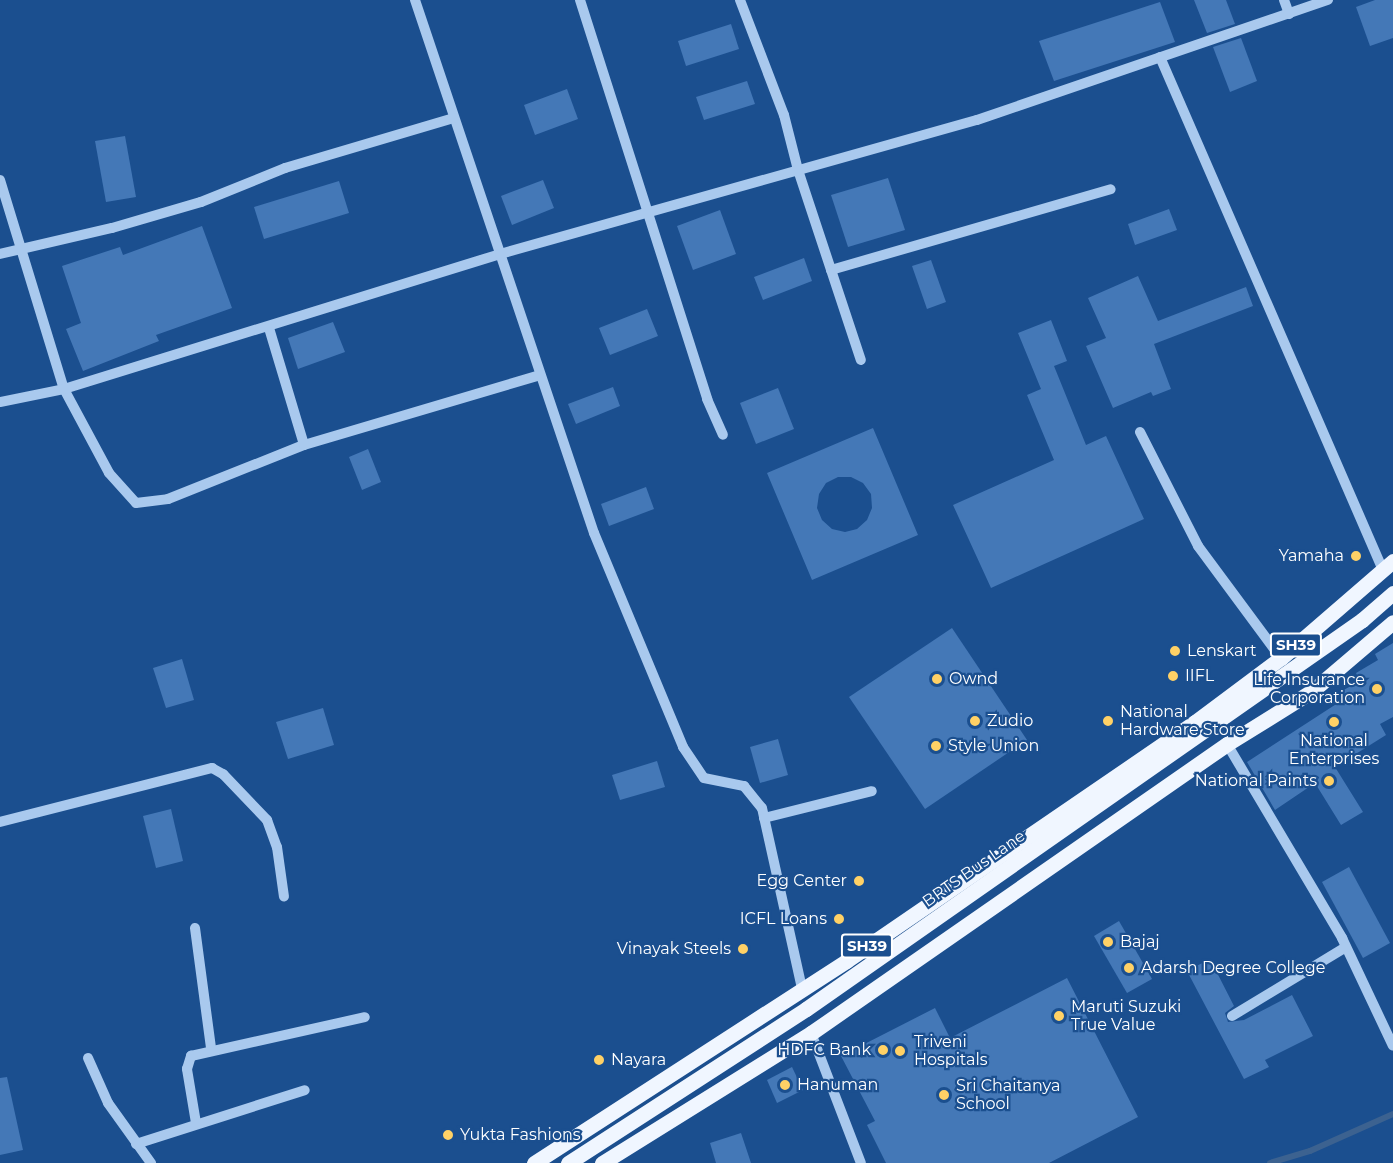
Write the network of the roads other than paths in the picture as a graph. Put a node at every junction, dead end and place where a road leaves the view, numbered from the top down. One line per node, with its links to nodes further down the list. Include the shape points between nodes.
1 (415, 0): 8 (street)
2 (580, 0): 12 (street)
3 (1284, 0): 6 (street)
4 (1328, 0): 6 (street)
5 (743, 1): 9 (street, via 784,115)
6 (1289, 14): 7 (street)
7 (1160, 57): 9 (street, via 977,120); 25 (street)
8 (454, 118): 13 (street, via 285,168 201,202); 15 (street)
9 (798, 170): 12 (street); 16 (street)
10 (0, 180): 13 (street)
11 (1111, 189): 16 (street)
12 (651, 212): 15 (street); 23 (street, via 707,399)
13 (20, 250): 14 (street); 20 (street)
14 (0, 254)
15 (500, 255): 17 (street); 19 (street)
16 (831, 270): 18 (street)
17 (269, 328): 20 (street); 24 (street)
18 (861, 360)
19 (540, 375): 24 (street); 31 (street, via 594,533 692,765 704,778 734,782 751,791)
20 (64, 389): 21 (street); 24 (street, via 109,473 136,503 168,500)
21 (0, 402)
22 (1140, 432): 28 (street, via 1197,546)
23 (723, 435)
24 (304, 445)
25 (1388, 566): 28 (main road, SH39)
26 (1393, 593): 37 (main road, BRTS Bus Lane, via 1362,620)
27 (1393, 622): 29 (main road, SH39, via 1312,691)
28 (1281, 658): 36 (main road, SH39, via 1186,729)
29 (1227, 744): 35 (street); 40 (main road, SH39)
30 (872, 791): 31 (street)
31 (764, 818): 36 (street)
32 (0, 822): 33 (street, via 212,768 223,774 267,820)
33 (284, 897)
34 (195, 928): 42 (street)
35 (1346, 947): 38 (street); 41 (street)
36 (802, 989): 37 (main road); 48 (main road, SH39)
37 (806, 1009): 40 (main road); 49 (main road, BRTS Bus Lane)
38 (1232, 1016)
39 (365, 1017): 42 (street)
40 (811, 1034): 50 (main road, SH39); 51 (street)
41 (1393, 1046)
42 (211, 1048): 45 (street, via 187,1060)
43 (88, 1058): 46 (street, via 108,1103)
44 (305, 1090): 45 (street)
45 (196, 1123): 46 (street)
46 (136, 1144): 47 (street)
47 (151, 1163)
48 (534, 1163)
49 (568, 1163)
50 (602, 1163)
51 (861, 1163)

